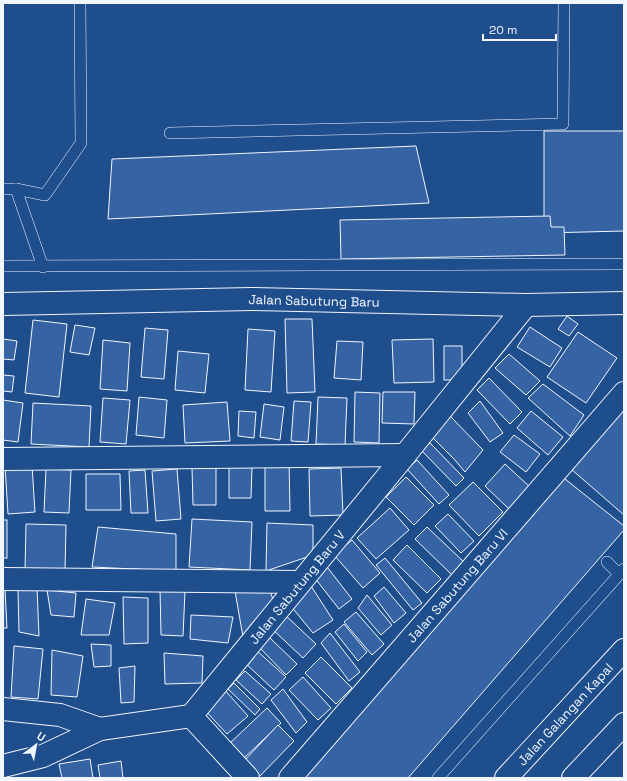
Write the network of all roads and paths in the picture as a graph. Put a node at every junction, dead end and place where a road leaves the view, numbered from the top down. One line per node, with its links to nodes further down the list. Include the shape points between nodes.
1 (80, 3): 5 (lane, via 81,143 45,195)
2 (564, 3): 3 (lane, via 563,124)
3 (170, 133)
4 (3, 189): 5 (lane)
5 (16, 189): 8 (lane)
6 (624, 264): 8 (lane)
7 (3, 266): 8 (lane)
8 (43, 267)
9 (624, 303): 11 (street, Jalan Sabutung Baru)
10 (3, 304): 11 (street, Jalan Sabutung Baru, via 252,299)
11 (526, 305): 13 (street, Jalan Sabutung Baru V)
12 (624, 392): 26 (street, Jalan Sabutung Baru VI)
13 (405, 455): 14 (street); 18 (street, Jalan Sabutung Baru V)
14 (3, 459)
15 (606, 562): 16 (lane)
16 (622, 572): 27 (lane)
17 (3, 579): 18 (street)
18 (300, 582): 21 (street, Jalan Sabutung Baru V)
19 (624, 650): 28 (street, Jalan Galangan Kapal)
20 (3, 709): 23 (street, via 60,714)
21 (191, 716): 23 (street); 25 (street)
22 (624, 724): 29 (street)
23 (100, 729): 24 (street, via 44,756)
24 (3, 766)
25 (248, 778)
26 (290, 778)
27 (438, 778)
28 (506, 778)
29 (574, 778)

